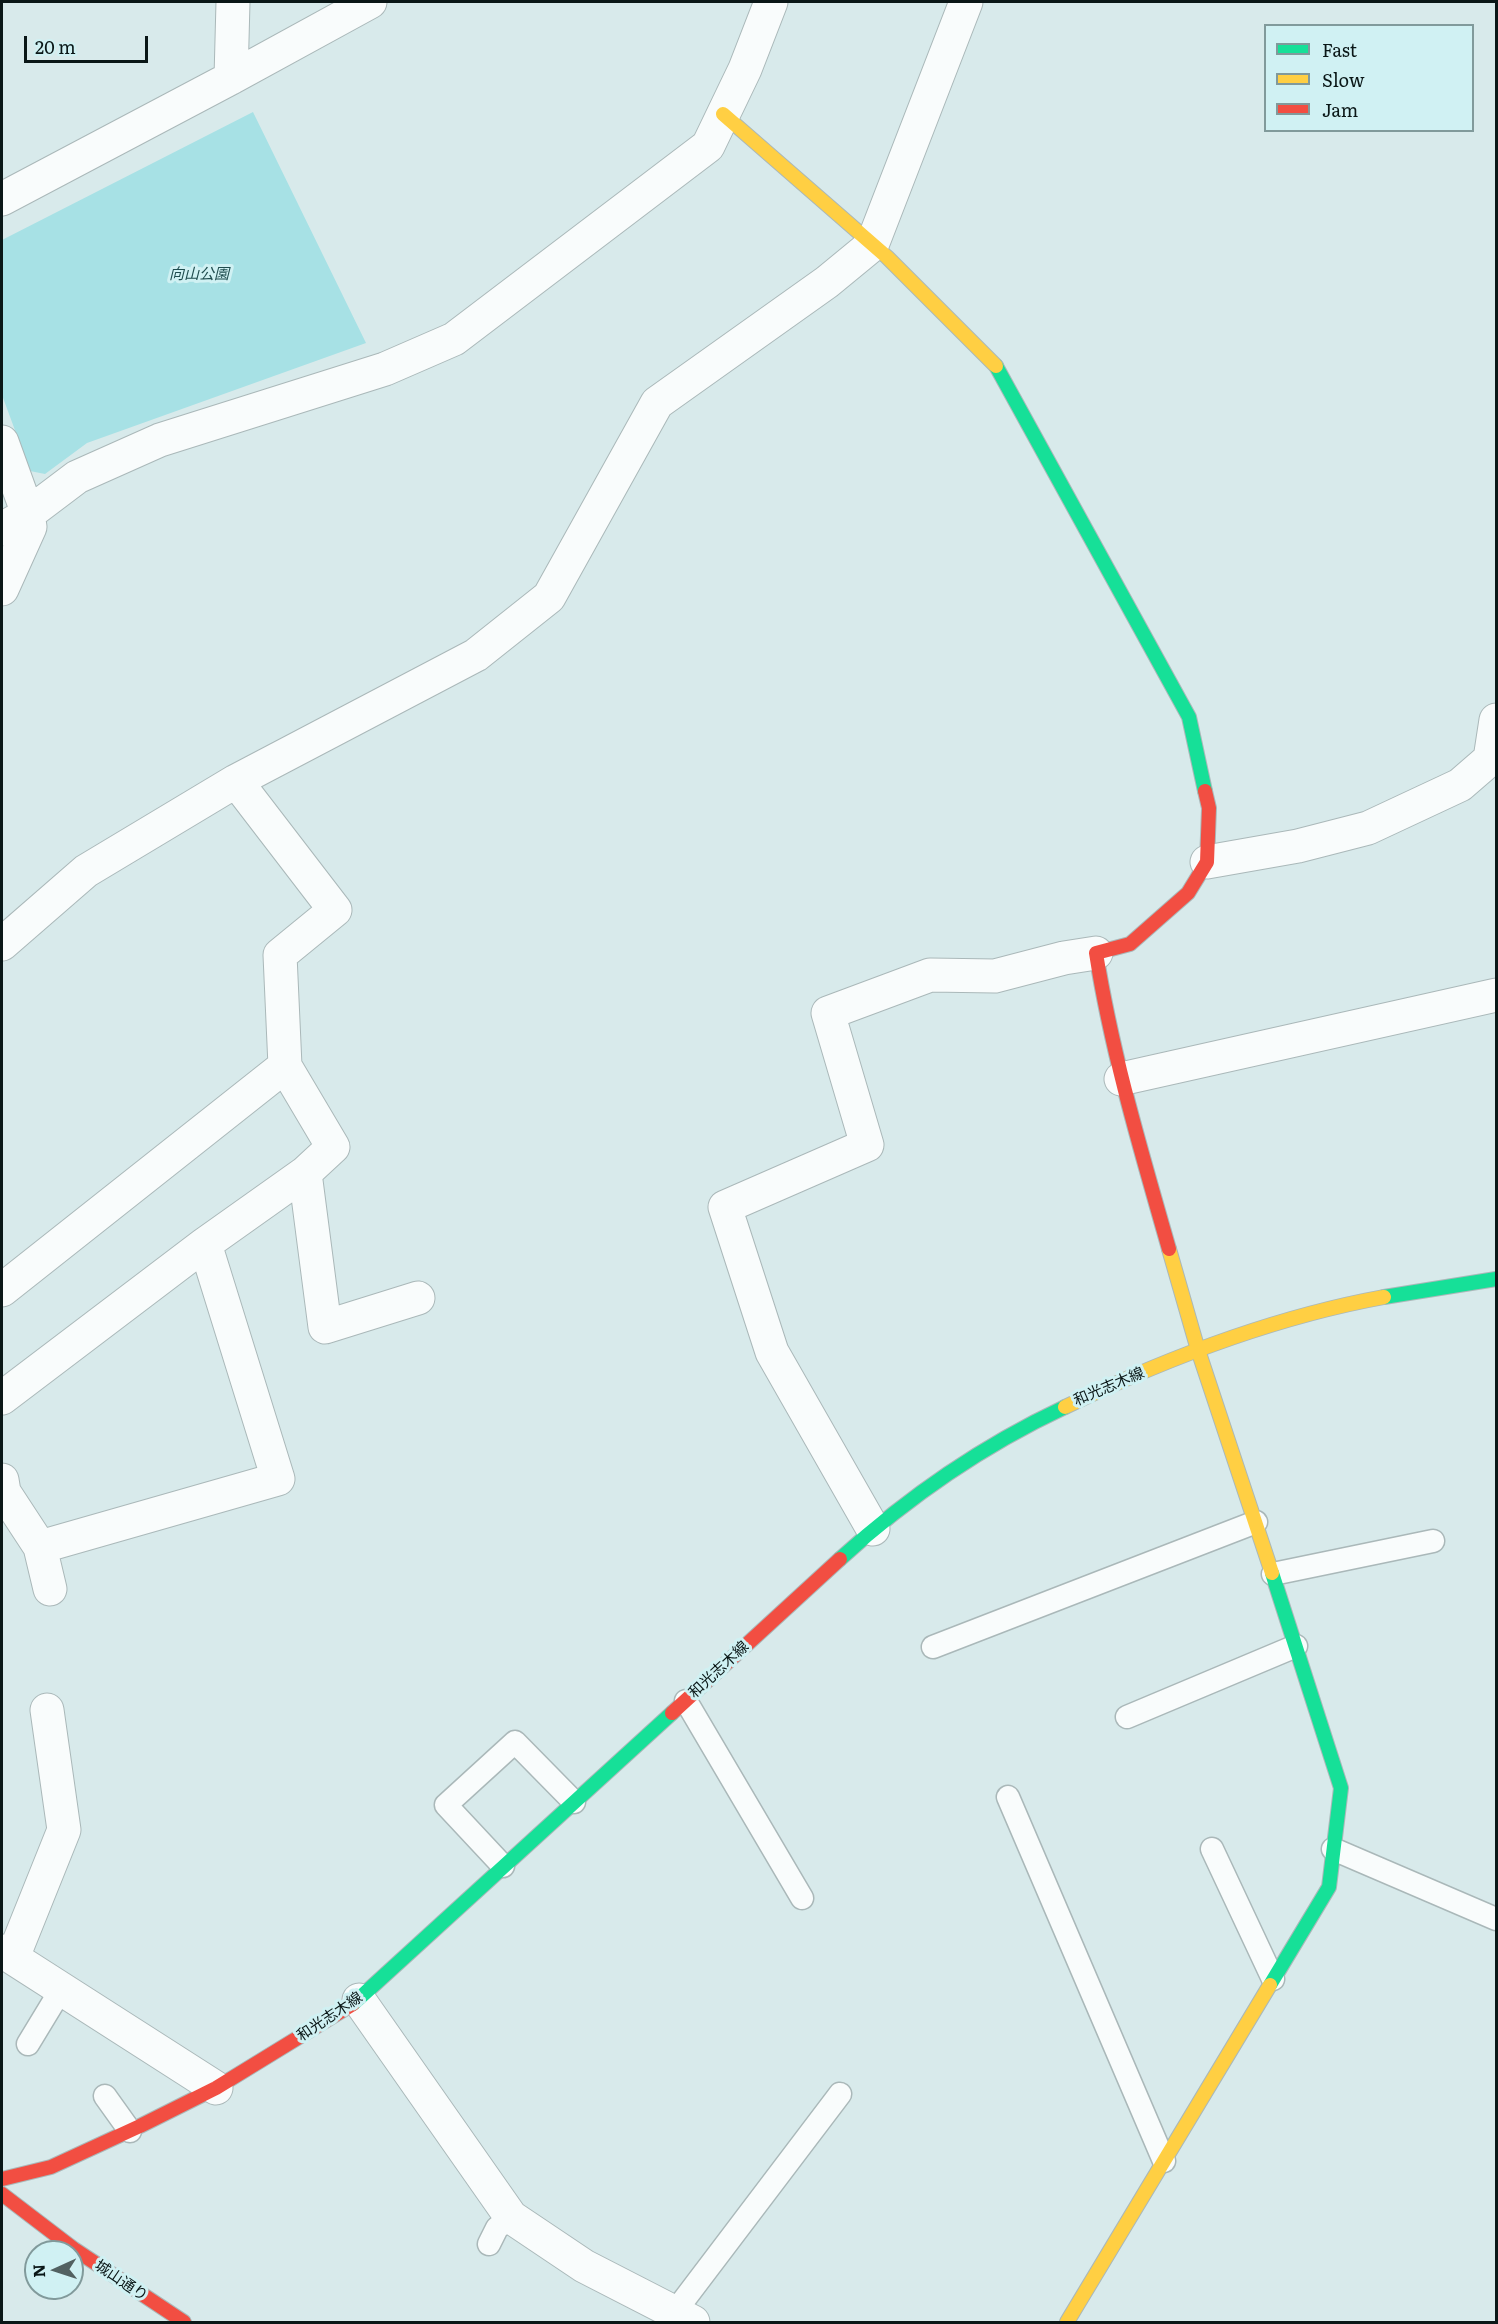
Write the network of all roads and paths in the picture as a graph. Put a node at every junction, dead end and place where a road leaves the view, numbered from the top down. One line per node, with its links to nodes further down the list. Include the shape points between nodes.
1 (233, 2): 5 (street)
2 (370, 2): 5 (street)
3 (771, 2): 6 (street)
4 (966, 2): 8 (street)
5 (231, 78): 7 (street)
6 (723, 114): 8 (street); 10 (street, via 708,146 454,339 385,369 160,440 77,477)
7 (2, 198)
8 (872, 245): 14 (street, via 827,282 657,403 549,597 476,655); 15 (street, via 995,364 1189,717 1209,808)
9 (2, 442): 10 (street)
10 (15, 522): 11 (street, via 30,527)
11 (2, 589)
12 (1497, 720): 13 (street)
13 (1493, 759): 15 (street, via 1460,784 1368,828 1298,846)
14 (236, 781): 16 (street, via 86,871); 19 (street, via 335,910 280,955)
15 (1207, 862): 17 (street, via 1188,893 1130,944)
16 (2, 944)
17 (1096, 953): 20 (street); 30 (street, via 995,976 930,975 828,1013 867,1145 725,1207 772,1352)
18 (1497, 995): 20 (street)
19 (285, 1066): 21 (street, via 333,1147); 24 (street)
20 (1122, 1079): 26 (street)
21 (305, 1173): 22 (street); 25 (street, via 325,1327)
22 (205, 1244): 27 (street); 32 (street, via 278,1479)
23 (1497, 1279): 26 (street, 和光志木線, via 1340,1305)
24 (2, 1290)
25 (418, 1298)
26 (1198, 1350): 29 (street); 30 (street, 和光志木線, via 1022,1427 952,1469)
27 (2, 1398)
28 (2, 1480): 32 (street, via 4,1492)
29 (1256, 1522): 33 (street); 36 (lane)
30 (873, 1529): 37 (street, 和光志木線)
31 (1433, 1541): 33 (lane)
32 (40, 1547): 34 (street)
33 (1273, 1574): 35 (street)
34 (50, 1589)
35 (1296, 1646): 39 (lane); 42 (street, via 1341,1788)
36 (933, 1647)
37 (686, 1701): 41 (street, 和光志木線); 45 (lane)
38 (47, 1710): 47 (street, via 64,1830)
39 (1127, 1717)
40 (1008, 1797): 56 (lane)
41 (574, 1802): 44 (street, 和光志木線); 44 (lane, via 515,1742 446,1805)
42 (1333, 1849): 46 (lane); 48 (street, via 1329,1887)
43 (1212, 1850): 48 (lane)
44 (503, 1866): 50 (street, 和光志木線)
45 (802, 1898)
46 (1497, 1919)
47 (8, 1954): 49 (street)
48 (1273, 1979): 56 (street)
49 (62, 1988): 51 (lane); 52 (street)
50 (358, 2000): 52 (street, 和光志木線); 59 (street)
51 (28, 2044)
52 (216, 2088): 55 (street, 和光志木線)
53 (840, 2094): 61 (lane)
54 (105, 2096): 55 (lane)
55 (130, 2131): 57 (street, 和光志木線, via 51,2167)
56 (1164, 2161): 63 (street)
57 (2, 2179)
58 (2, 2194): 62 (street, 城山通り, via 74,2249)
59 (511, 2217): 60 (lane, via 497,2228); 61 (street, via 584,2266)
60 (489, 2244)
61 (684, 2318)
62 (184, 2322)
63 (1067, 2322)

